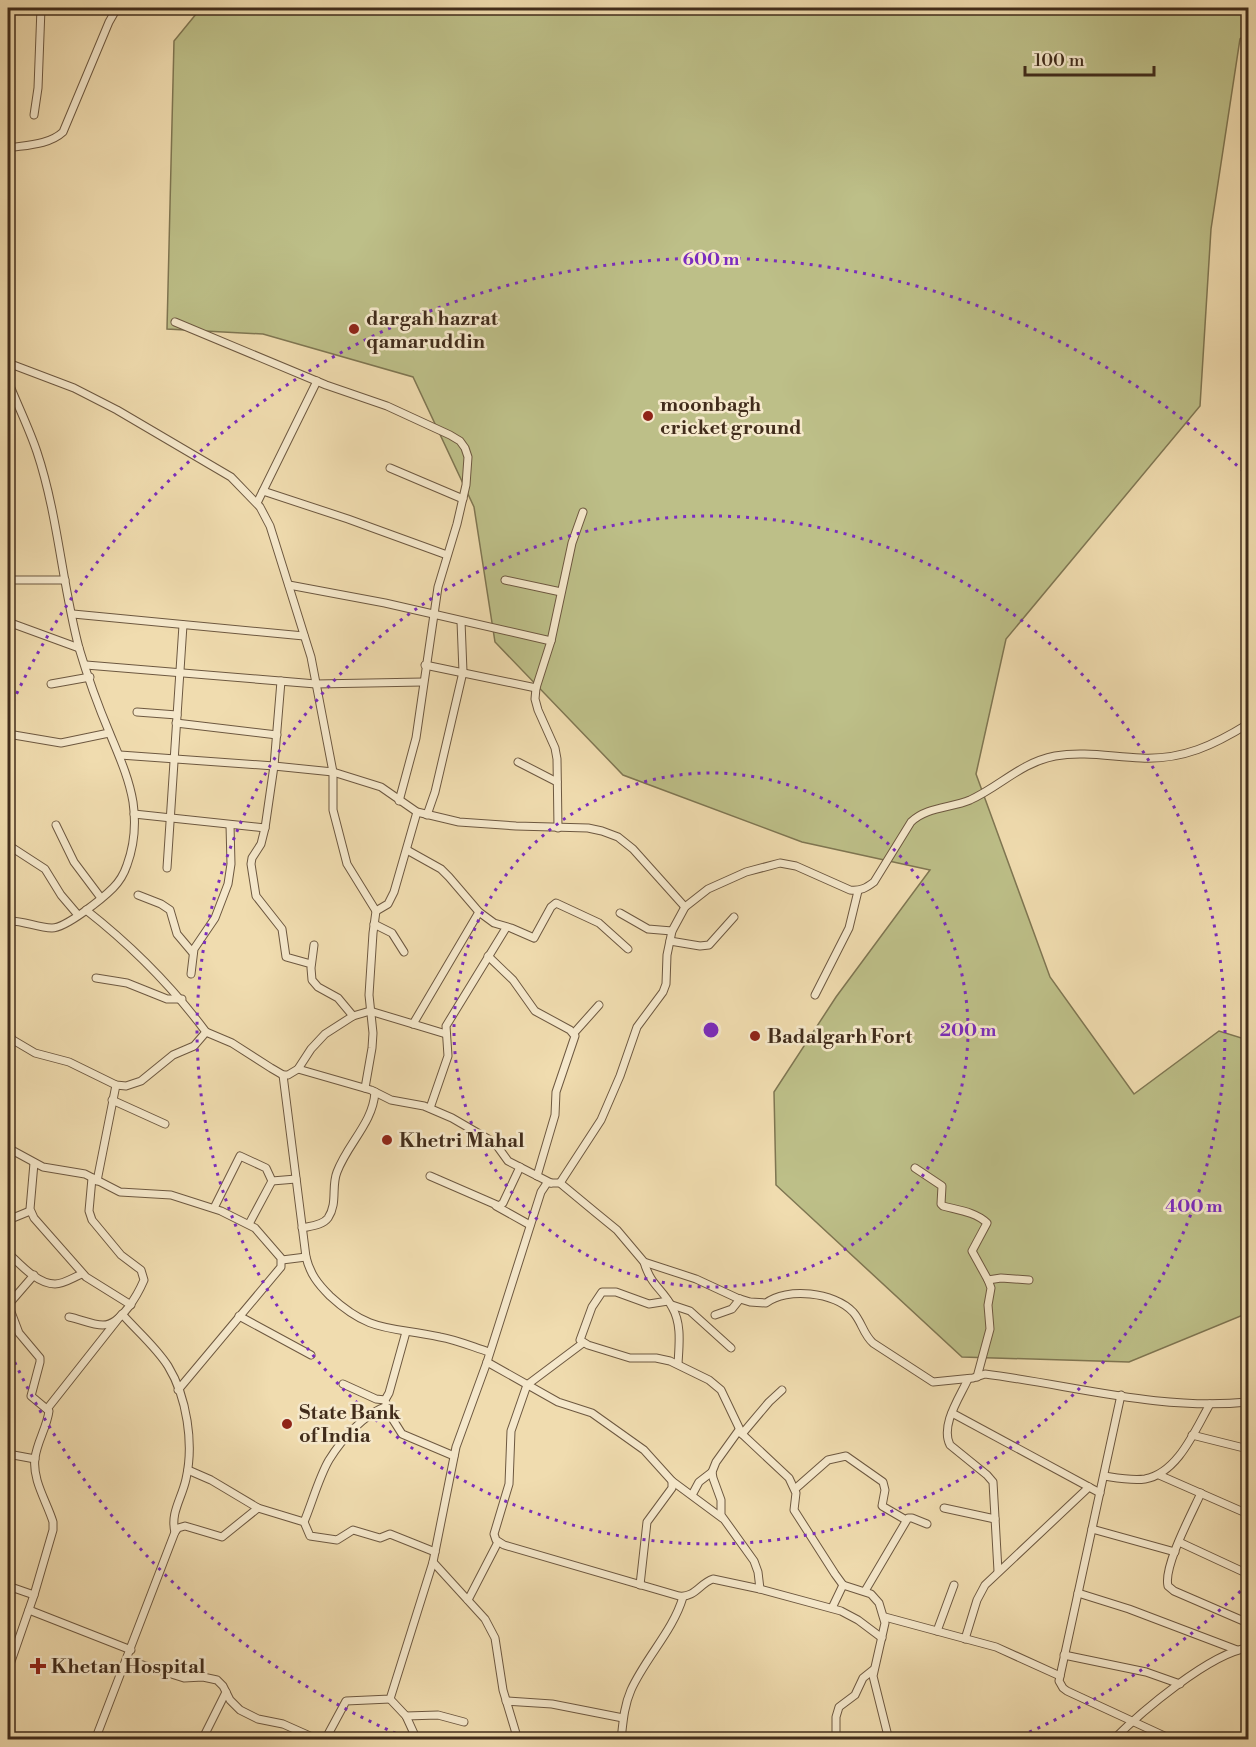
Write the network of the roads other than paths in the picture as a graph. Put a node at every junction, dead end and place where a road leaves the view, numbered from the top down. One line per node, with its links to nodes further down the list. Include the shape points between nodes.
1 (41, 8): 3 (street, via 39,88)
2 (117, 8): 4 (street, via 63,132 48,141)
3 (34, 115)
4 (8, 148)
5 (175, 322): 8 (street)
6 (8, 363): 12 (street, via 74,388 117,410 231,477)
7 (8, 381): 16 (street, via 37,451)
8 (317, 381): 10 (street); 11 (street, via 387,406 460,441 468,457)
9 (390, 468): 11 (street)
10 (263, 491): 12 (street); 14 (street)
11 (463, 499): 14 (street)
12 (257, 503): 18 (street, via 270,526)
13 (583, 512): 19 (street)
14 (447, 555): 21 (street)
15 (8, 580): 16 (street)
16 (65, 580): 20 (street)
17 (505, 580): 19 (street)
18 (289, 585): 21 (street); 25 (street)
19 (561, 592): 26 (street)
20 (73, 614): 24 (street); 27 (street)
21 (432, 614): 22 (street); 29 (street)
22 (461, 621): 26 (street); 31 (street)
23 (8, 622): 27 (street)
24 (183, 625): 25 (street); 30 (street)
25 (304, 636): 36 (street)
26 (551, 641): 37 (street)
27 (80, 648): 28 (street)
28 (86, 665): 30 (street); 32 (street)
29 (425, 665): 31 (street); 34 (street)
30 (180, 672): 33 (street); 39 (street)
31 (463, 672): 37 (street); 53 (street)
32 (90, 677): 35 (street); 41 (street)
33 (282, 681): 36 (street); 43 (street)
34 (423, 682): 36 (street); 50 (street, via 416,738)
35 (51, 684)
36 (316, 684): 48 (street)
37 (536, 688): 49 (street, via 538,710 555,748)
38 (137, 712): 39 (street)
39 (176, 719): 43 (street); 45 (street)
40 (1248, 724): 62 (street, via 1216,743 1168,757 1084,753 1037,760 973,799 916,817 874,882)
41 (109, 733): 42 (street, via 61,744); 44 (street)
42 (8, 734)
43 (277, 735): 47 (street)
44 (120, 755): 45 (street); 52 (street)
45 (173, 759): 47 (street); 54 (street)
46 (518, 762): 49 (street)
47 (274, 766): 48 (street); 57 (street)
48 (333, 772): 50 (street, via 381,787); 67 (street, via 333,810 346,864)
49 (557, 782): 58 (street)
50 (399, 801): 51 (street)
51 (417, 812): 53 (street); 60 (street)
52 (134, 814): 54 (street); 64 (street, via 127,866 113,888)
53 (428, 814): 58 (street, via 459,822)
54 (170, 819): 56 (street); 61 (street)
55 (56, 825): 64 (street, via 74,862)
56 (230, 825): 57 (street); 80 (street, via 228,884 215,918)
57 (265, 828): 82 (street, via 251,861 256,896 282,929 286,957)
58 (558, 828): 65 (street, via 588,828 618,837)
59 (8, 845): 70 (street, via 45,869)
60 (407, 850): 67 (street, via 388,904); 68 (street, via 441,869)
61 (167, 868)
62 (858, 891): 65 (street, via 780,863 746,872 708,890); 86 (street, via 849,928)
63 (138, 895): 80 (street, via 170,910 177,934)
64 (101, 898): 66 (street)
65 (685, 907): 75 (street)
66 (86, 910): 70 (street); 87 (street, via 141,955)
67 (376, 911): 73 (street)
68 (478, 912): 74 (street); 91 (street)
69 (620, 913): 75 (street, via 648,929)
70 (78, 915): 72 (street, via 54,928)
71 (734, 917): 76 (street, via 709,945)
72 (8, 921)
73 (374, 924): 79 (street, via 392,933); 89 (street)
74 (506, 928): 78 (street, via 534,938 556,903 599,923); 81 (street)
75 (672, 931): 76 (street)
76 (670, 940): 114 (street, via 663,992 637,1027 601,1120)
77 (314, 945): 82 (street)
78 (628, 949)
79 (404, 951)
80 (193, 953): 83 (street)
81 (488, 957): 94 (street, via 513,980 535,1011); 95 (street, via 446,1026)
82 (311, 964): 90 (street, via 315,984 338,998)
83 (191, 974)
84 (96, 978): 87 (street, via 127,983 166,999)
85 (8, 994): 93 (street)
86 (814, 995)
87 (182, 999): 92 (street)
88 (599, 1005): 94 (street)
89 (370, 1011): 90 (street); 91 (street); 99 (street, via 373,1033)
90 (353, 1016): 96 (street, via 317,1042)
91 (413, 1024): 95 (street)
92 (206, 1032): 97 (street, via 232,1043); 98 (street, via 194,1046 173,1055 141,1081)
93 (8, 1033): 98 (street, via 35,1053 69,1062)
94 (573, 1033): 109 (street)
95 (446, 1034): 102 (street, via 448,1056)
96 (298, 1069): 97 (street); 99 (street)
97 (283, 1075): 110 (street)
98 (116, 1085): 101 (street)
99 (365, 1088): 100 (street)
100 (375, 1092): 102 (street, via 391,1100); 121 (street, via 370,1115 337,1172 328,1218)
101 (112, 1100): 103 (street); 111 (street)
102 (430, 1108): 106 (street, via 488,1138 508,1161)
103 (165, 1124)
104 (8, 1148): 105 (street)
105 (34, 1163): 111 (street, via 78,1172); 117 (street)
106 (520, 1167): 109 (street); 115 (street, via 503,1203)
107 (915, 1168): 128 (street, via 942,1186 942,1206 963,1210 987,1222 972,1253)
108 (430, 1176): 115 (street)
109 (537, 1176): 113 (street)
110 (296, 1179): 112 (street); 121 (street)
111 (95, 1180): 116 (street, via 120,1192 171,1195); 133 (street, via 89,1211 92,1220 121,1255 143,1273 143,1283)
112 (272, 1180): 116 (street, via 266,1168 240,1156); 119 (street)
113 (551, 1183): 114 (street); 120 (street, via 544,1186)
114 (560, 1183): 125 (street, via 617,1230)
115 (496, 1206): 120 (street)
116 (214, 1208): 119 (street)
117 (30, 1211): 118 (street); 126 (street)
118 (8, 1220)
119 (249, 1224): 124 (street)
120 (530, 1225): 141 (street)
121 (302, 1228): 123 (street)
122 (8, 1253): 127 (street)
123 (306, 1257): 124 (street); 138 (street, via 317,1282 345,1310 365,1322)
124 (282, 1260): 136 (street, via 280,1268)
125 (644, 1262): 130 (street); 131 (street, via 650,1280)
126 (82, 1274): 127 (street, via 55,1284); 133 (street)
127 (34, 1275): 132 (street)
128 (988, 1280): 129 (street); 145 (street, via 990,1329)
129 (1029, 1280)
130 (740, 1299): 135 (street, via 732,1309); 146 (street, via 766,1303 785,1294 812,1293 828,1298 850,1309 866,1337 915,1373 933,1382)
131 (670, 1303): 139 (street, via 649,1304 611,1291 602,1292 581,1334); 140 (street, via 690,1311); 144 (street, via 679,1331)
132 (8, 1305): 155 (street, via 19,1333 39,1358 31,1396)
133 (131, 1305): 134 (street)
134 (122, 1314): 137 (street, via 104,1325); 149 (street, via 168,1365); 155 (street)
135 (715, 1315)
136 (239, 1316): 142 (street); 149 (street)
137 (69, 1317)
138 (406, 1332): 141 (street, via 441,1337); 153 (street)
139 (583, 1343): 144 (street, via 630,1358 663,1359); 148 (street)
140 (731, 1348)
141 (489, 1352): 143 (street)
142 (311, 1355)
143 (487, 1362): 148 (street); 161 (street)
144 (678, 1364): 157 (street, via 721,1390)
145 (977, 1377): 146 (street); 151 (street, via 994,1375)
146 (968, 1379): 156 (street)
147 (343, 1384): 153 (street)
148 (527, 1384): 167 (street, via 558,1402 587,1411 620,1432 644,1450); 183 (street, via 511,1431 509,1484 494,1534)
149 (178, 1389): 163 (street, via 187,1424)
150 (782, 1390): 157 (street)
151 (1121, 1395): 154 (street); 166 (street)
152 (1248, 1402): 154 (street)
153 (386, 1403): 161 (street, via 402,1434); 179 (street, via 352,1432 329,1461)
154 (1210, 1404): 158 (street)
155 (47, 1409): 162 (street)
156 (952, 1413): 168 (street); 176 (street, via 947,1439 991,1479)
157 (741, 1432): 164 (street); 169 (street, via 784,1472)
158 (1192, 1435): 159 (street); 165 (street, via 1167,1470)
159 (1248, 1449)
160 (8, 1454): 162 (street)
161 (454, 1456): 185 (street)
162 (35, 1459): 197 (street, via 36,1477 53,1530)
163 (188, 1470): 173 (street); 182 (street, via 173,1518)
164 (712, 1472): 172 (street, via 699,1482); 177 (street)
165 (1158, 1475): 166 (street, via 1144,1480); 171 (street)
166 (1104, 1476): 170 (street)
167 (672, 1481): 172 (street); 190 (street, via 672,1488 647,1522)
168 (1089, 1487): 170 (street); 188 (street)
169 (795, 1489): 178 (street, via 828,1460 846,1456 883,1482 882,1506); 191 (street, via 794,1510)
170 (1100, 1493): 181 (street)
171 (1201, 1493): 175 (street); 184 (street)
172 (692, 1495): 177 (street)
173 (258, 1508): 179 (street); 182 (street, via 222,1537 186,1526)
174 (944, 1508): 176 (street)
175 (1248, 1514)
176 (995, 1519): 188 (street)
177 (724, 1520): 194 (street, via 754,1561)
178 (906, 1520): 180 (street, via 910,1517); 195 (street)
179 (304, 1522): 185 (street, via 310,1536 337,1540 353,1530 380,1538 390,1533)
180 (927, 1524)
181 (1092, 1529): 186 (street); 196 (street)
182 (175, 1532): 208 (street)
183 (498, 1542): 190 (street); 199 (street)
184 (1179, 1542): 186 (street); 189 (street)
185 (435, 1551): 187 (street)
186 (1175, 1552): 203 (street, via 1166,1583 1169,1588)
187 (433, 1563): 199 (street); 217 (street)
188 (998, 1571): 206 (street, via 982,1589)
189 (1248, 1574)
190 (640, 1585): 198 (street)
191 (843, 1585): 195 (street); 200 (street)
192 (954, 1585): 204 (street)
193 (8, 1586): 197 (street)
194 (760, 1589): 198 (street, via 713,1579); 200 (street)
195 (865, 1591): 202 (street, via 876,1598)
196 (1078, 1593): 209 (street); 210 (street)
197 (34, 1595): 201 (street)
198 (683, 1597): 220 (street, via 675,1619 633,1685)
199 (468, 1600): 218 (street, via 495,1638)
200 (832, 1608): 205 (street)
201 (29, 1610): 208 (street); 212 (street)
202 (885, 1617): 204 (street); 205 (street)
203 (1248, 1623)
204 (937, 1631): 206 (street)
205 (882, 1638): 213 (street)
206 (965, 1638): 214 (street, via 1005,1650)
207 (1248, 1648): 209 (street)
208 (131, 1650): 211 (street)
209 (1237, 1650): 215 (street, via 1210,1662)
210 (1064, 1655): 214 (street); 215 (street, via 1135,1669)
211 (127, 1660): 216 (street, via 184,1678 212,1678); 226 (street)
212 (8, 1670)
213 (873, 1670): 233 (street, via 863,1678 855,1695 839,1707); 234 (street)
214 (1060, 1676): 221 (street, via 1060,1685 1067,1691)
215 (1180, 1684): 221 (street)
216 (226, 1692): 227 (street); 228 (street, via 240,1710)
217 (390, 1699): 219 (street); 229 (street, via 346,1701)
218 (506, 1701): 220 (street, via 552,1704); 231 (street)
219 (406, 1716): 222 (street, via 438,1715); 224 (street)
220 (623, 1718): 232 (street)
221 (1132, 1720): 235 (street); 236 (street)
222 (464, 1722)
223 (8, 1737): 225 (street)
224 (417, 1738): 230 (street)
225 (12, 1740)
226 (95, 1740)
227 (202, 1740)
228 (320, 1740)
229 (325, 1740)
230 (427, 1740)
231 (518, 1740)
232 (621, 1740)
233 (836, 1740)
234 (889, 1740)
235 (1113, 1740)
236 (1173, 1740)

